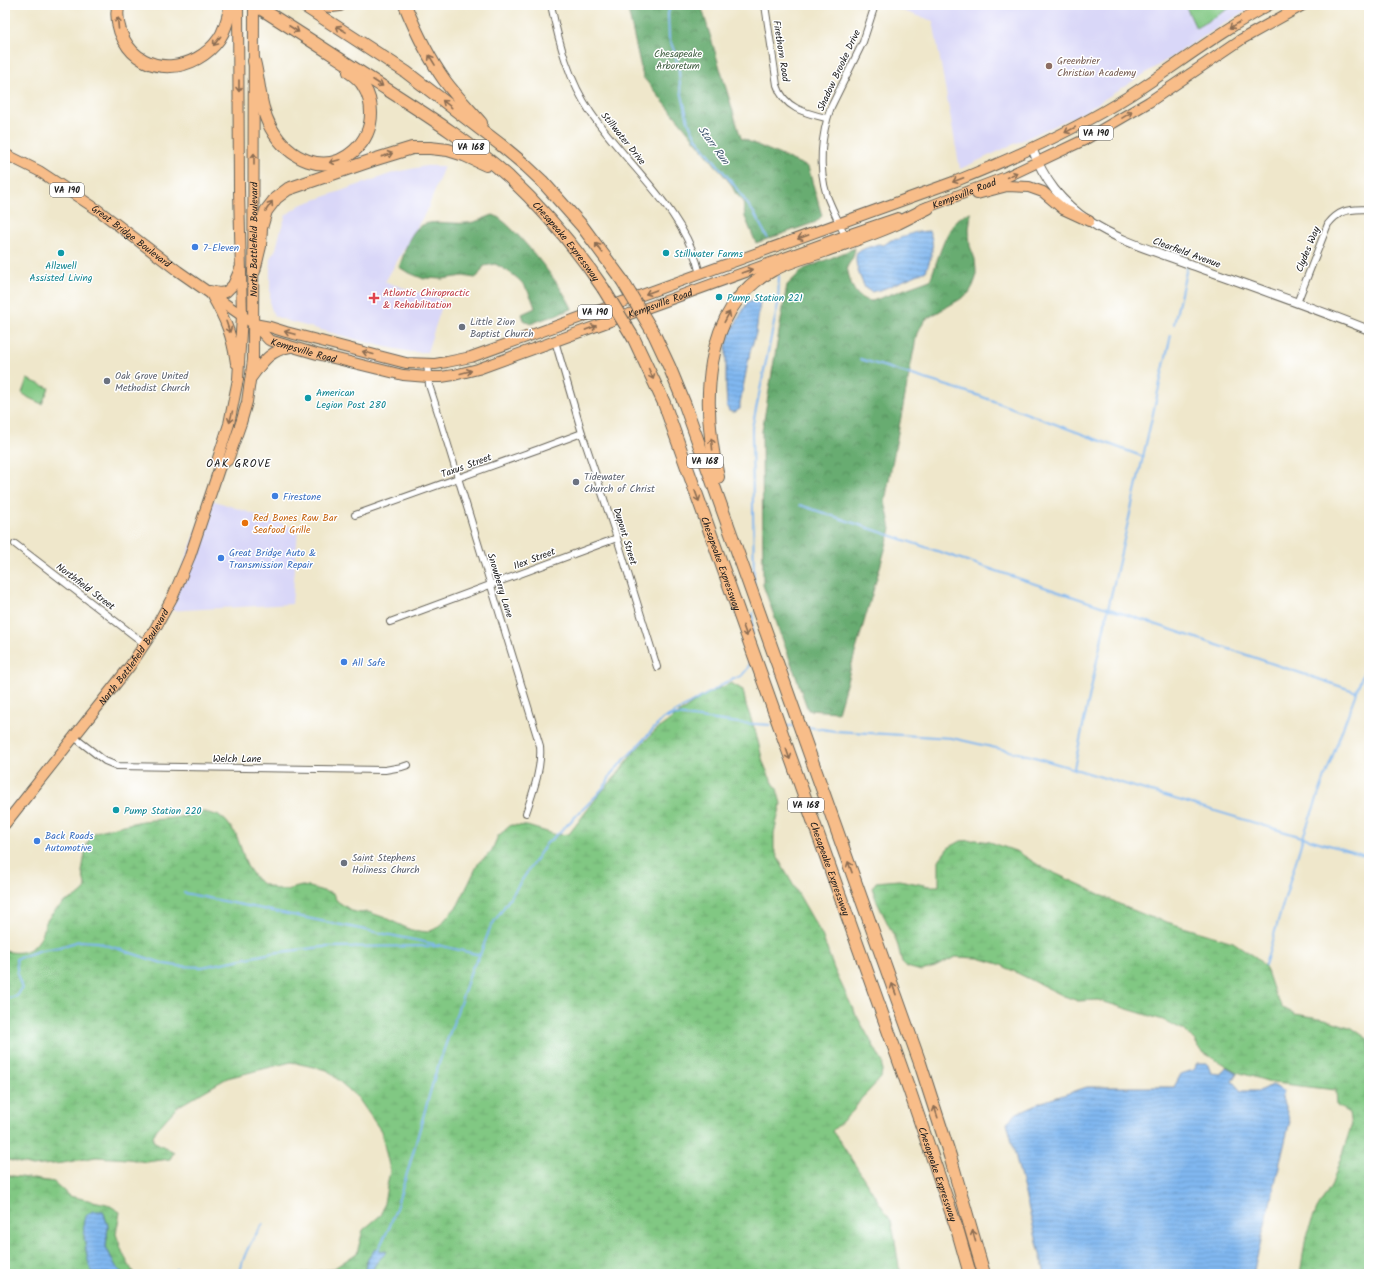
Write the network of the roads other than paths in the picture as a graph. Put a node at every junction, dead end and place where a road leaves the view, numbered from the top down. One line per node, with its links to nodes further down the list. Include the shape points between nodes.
1 (118, 5): 2 (highway, one-way to 1, via 218,40 207,52 178,66 152,64 138,58 118,31)
2 (232, 5)
3 (238, 5): 28 (main road, North Battlefield Boulevard, one-way to 28)
4 (254, 5): 14 (highway, Chesapeake Expressway / VA 168, one-way to 14); 15 (main road, North Battlefield Boulevard)
5 (303, 5): 17 (highway, Chesapeake Expressway / VA 168, one-way to 5, via 406,72)
6 (318, 5): 7 (highway)
7 (340, 5)
8 (405, 5): 17 (highway, one-way to 8, via 445,80 423,44)
9 (551, 5): 30 (street, Stillwater Drive, via 561,46 577,88 590,112 662,199 685,234 698,262)
10 (765, 5): 16 (street, Firethorn Road, via 777,85 781,94 798,110)
11 (875, 5): 16 (street, Shadow Brooke Drive, via 863,42)
12 (1269, 5): 18 (main road, Kempsville Road / VA 190, one-way to 18, via 1223,32 1129,96 1087,121)
13 (1299, 6): 20 (main road, Kempsville Road / VA 190, one-way to 13, via 1084,140 1149,102 1242,38)
14 (310, 39): 15 (highway, one-way to 15, via 364,86 371,107 371,119 361,144 338,161 308,161 297,157 282,145 271,130 263,112); 21 (highway, Chesapeake Expressway / VA 168, one-way to 21, via 440,124)
15 (254, 61): 29 (main road, North Battlefield Boulevard, one-way to 15)
16 (826, 118): 26 (street, Shadow Brooke Drive, via 822,142 823,175 827,196)
17 (501, 144): 50 (highway, Chesapeake Expressway / VA 168, one-way to 17, bridge, via 685,405 654,334 622,280 582,226 546,186)
18 (1032, 148): 20 (street, Clearfield Avenue); 26 (main road, Kempsville Road / VA 190, one-way to 26, via 956,181)
19 (5, 154): 31 (main road, Great Bridge Boulevard / VA 190, via 39,171 98,210)
20 (1037, 163): 22 (main road, Kempsville Road / VA 190, one-way to 20); 25 (street, Clearfield Avenue, via 1054,189 1074,210)
21 (515, 184): 29 (highway, one-way to 21, via 264,214 276,198 293,187 366,162 412,148 448,150 484,164); 58 (highway, Chesapeake Expressway / VA 168, one-way to 58, bridge, via 550,219 603,288 634,339 666,410 906,1082)
22 (950, 200): 23 (main road, Kempsville Road / VA 190); 25 (main road, via 1008,186 1022,186 1043,192 1063,209)
23 (928, 208): 27 (main road, Kempsville Road / VA 190); 50 (highway, one-way to 23, via 721,489 712,441 711,380 714,352 722,325 744,291 770,271 897,223)
24 (1369, 210): 32 (street, Clydes Way, via 1341,212 1334,216 1328,224)
25 (1089, 221): 32 (street, Clearfield Avenue, via 1133,243)
26 (839, 223): 27 (street, Shadow Brooke Drive); 30 (main road, Kempsville Road / VA 190, one-way to 30)
27 (845, 236): 33 (main road, Kempsville Road / VA 190, one-way to 27)
28 (241, 265): 31 (main road, via 233,285 226,292); 34 (main road, North Battlefield Boulevard)
29 (254, 271): 35 (main road, North Battlefield Boulevard)
30 (700, 274): 33 (main road, via 696,282 666,295); 39 (main road, Kempsville Road / VA 190, one-way to 39, via 471,357)
31 (207, 291): 34 (main road, Great Bridge Boulevard / VA 190); 42 (main road, one-way to 42, via 224,317 229,330)
32 (1297, 302): 36 (street, Clearfield Avenue)
33 (658, 304): 37 (main road, Kempsville Road / VA 190, one-way to 33)
34 (242, 316): 35 (main road, Great Bridge Boulevard / VA 190); 42 (main road, North Battlefield Boulevard)
35 (254, 324): 38 (main road, Kempsville Road / VA 190, via 269,340); 39 (main road, Kempsville Road / VA 190, one-way to 35, via 406,363); 41 (main road, North Battlefield Boulevard)
36 (1369, 330)
37 (554, 341): 40 (main road, Kempsville Road / VA 190, one-way to 37, via 466,372); 43 (street, Dupont Street)
38 (292, 347): 40 (main road, Kempsville Road / VA 190, via 392,373); 41 (main road, via 271,354)
39 (427, 363): 40 (street, Snowberry Lane)
40 (428, 377): 45 (street, Snowberry Lane)
41 (251, 378): 44 (main road, North Battlefield Boulevard, via 244,416 234,446 228,460)
42 (238, 379): 44 (main road, North Battlefield Boulevard, one-way to 44, via 230,424 218,458)
43 (582, 433): 45 (street, Taxus Street); 47 (street, Dupont Street)
44 (220, 466): 52 (main road, North Battlefield Boulevard, via 180,580)
45 (458, 479): 46 (street, Taxus Street); 49 (street, Snowberry Lane)
46 (355, 515)
47 (617, 538): 49 (street, Ilex Street); 53 (street, Dupont Street)
48 (15, 544): 52 (street, Northfield Street)
49 (490, 585): 51 (street, Ilex Street); 56 (street, Snowberry Lane, via 540,746 541,755)
50 (751, 590): 59 (highway, Chesapeake Expressway / VA 168, one-way to 50, via 920,1063)
51 (390, 622)
52 (145, 644): 54 (main road, North Battlefield Boulevard)
53 (657, 667)
54 (74, 737): 55 (street, Welch Lane, via 105,761 117,766 392,770); 57 (main road, North Battlefield Boulevard)
55 (408, 765)
56 (526, 813)
57 (5, 824)
58 (970, 1274)
59 (984, 1274)

